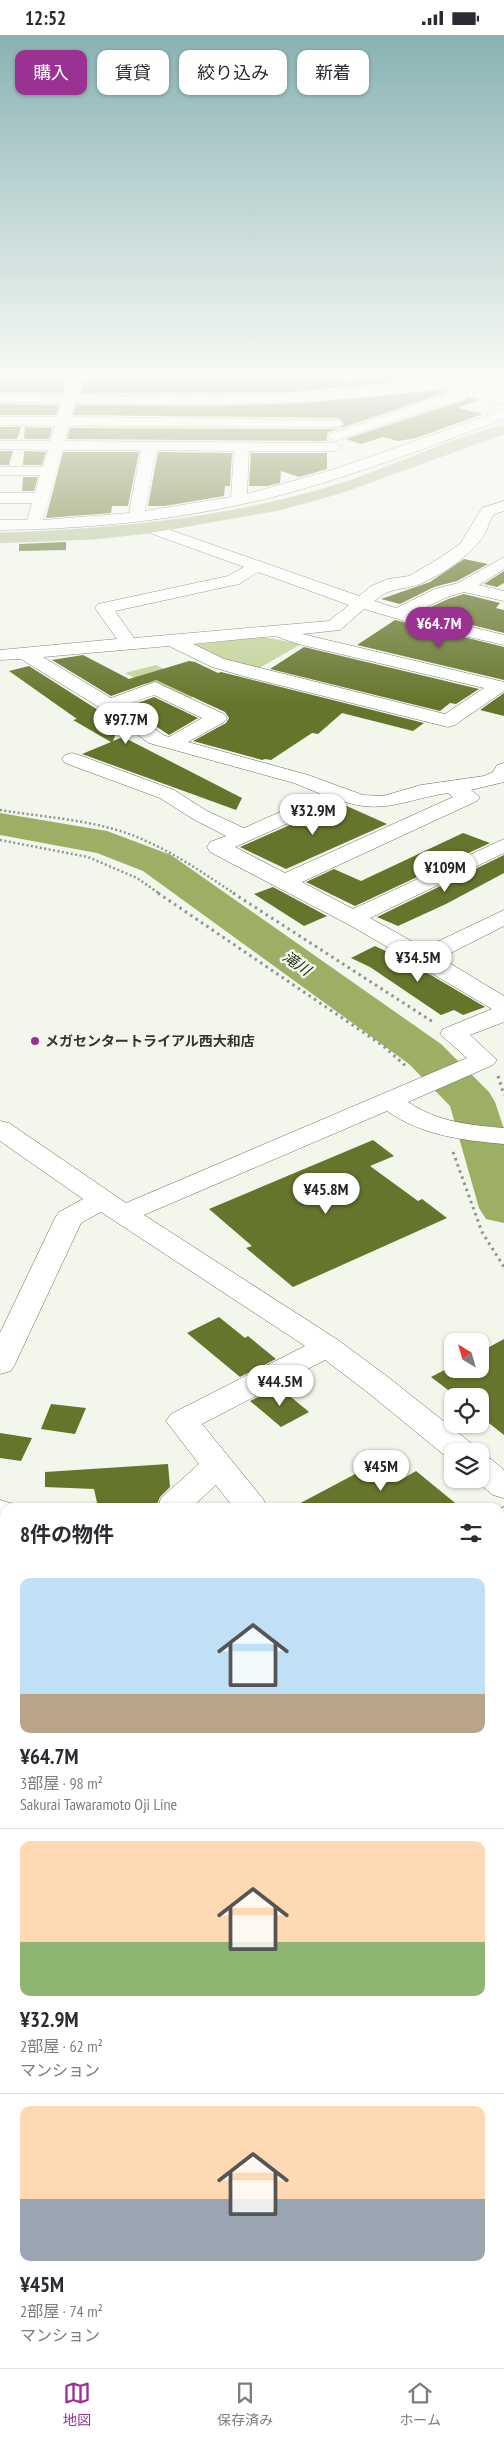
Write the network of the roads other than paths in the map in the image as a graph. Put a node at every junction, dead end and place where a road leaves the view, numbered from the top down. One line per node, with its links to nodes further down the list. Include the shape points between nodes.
1 (45, 487): 7 (street)
2 (142, 487): 10 (street)
3 (240, 487): 8 (street)
4 (287, 487): 8 (street)
5 (345, 487): 13 (main road, via 271,507)
6 (0, 498): 7 (street)
7 (42, 498): 12 (street)
8 (239, 500): 10 (street)
9 (504, 506): 19 (street, via 488,511 466,547 444,563 414,580 377,590)
10 (136, 517): 12 (street)
11 (0, 525): 12 (street)
12 (34, 525)
13 (150, 528): 14 (main road); 16 (street)
14 (0, 538)
15 (504, 562): 17 (street)
16 (257, 566): 19 (street); 24 (street, via 234,580 104,608)
17 (464, 587): 18 (street); 20 (street, via 441,593)
18 (504, 596)
19 (361, 603): 20 (street); 21 (street, via 334,626)
20 (397, 614): 23 (street)
21 (275, 630): 22 (street); 22 (street, via 298,639 499,687 448,721 250,673 218,663)
22 (172, 640): 24 (street)
23 (504, 640)
24 (130, 645): 25 (street)
25 (24, 653): 26 (street); 27 (street)
26 (0, 655)
27 (109, 705): 28 (street, via 156,739); 28 (street, via 155,688 217,718)
28 (170, 744): 32 (street, via 301,779)
29 (72, 759): 33 (street, via 167,794 200,815)
30 (503, 774): 31 (street, via 489,781)
31 (449, 787): 32 (street, via 384,802 360,801); 35 (street, via 470,797)
32 (337, 794): 33 (street)
33 (244, 836): 35 (street, via 218,847)
34 (504, 845): 36 (street)
35 (285, 881): 36 (street)
36 (354, 917): 38 (street)
37 (504, 917): 38 (street)
38 (425, 957): 39 (street)
39 (504, 1006)
40 (504, 1013): 41 (street, via 452,1034 484,1060)
41 (389, 1101): 43 (street, via 426,1124 446,1130); 44 (street)
42 (0, 1129): 44 (street)
43 (504, 1136)
44 (113, 1207): 45 (street); 46 (street, via 69,1218)
45 (327, 1347): 47 (street); 48 (street, via 182,1421)
46 (0, 1364)
47 (450, 1443)
48 (216, 1466): 51 (street); 52 (street)
49 (489, 1474): 50 (street)
50 (504, 1487)
51 (176, 1503)
52 (247, 1503)

